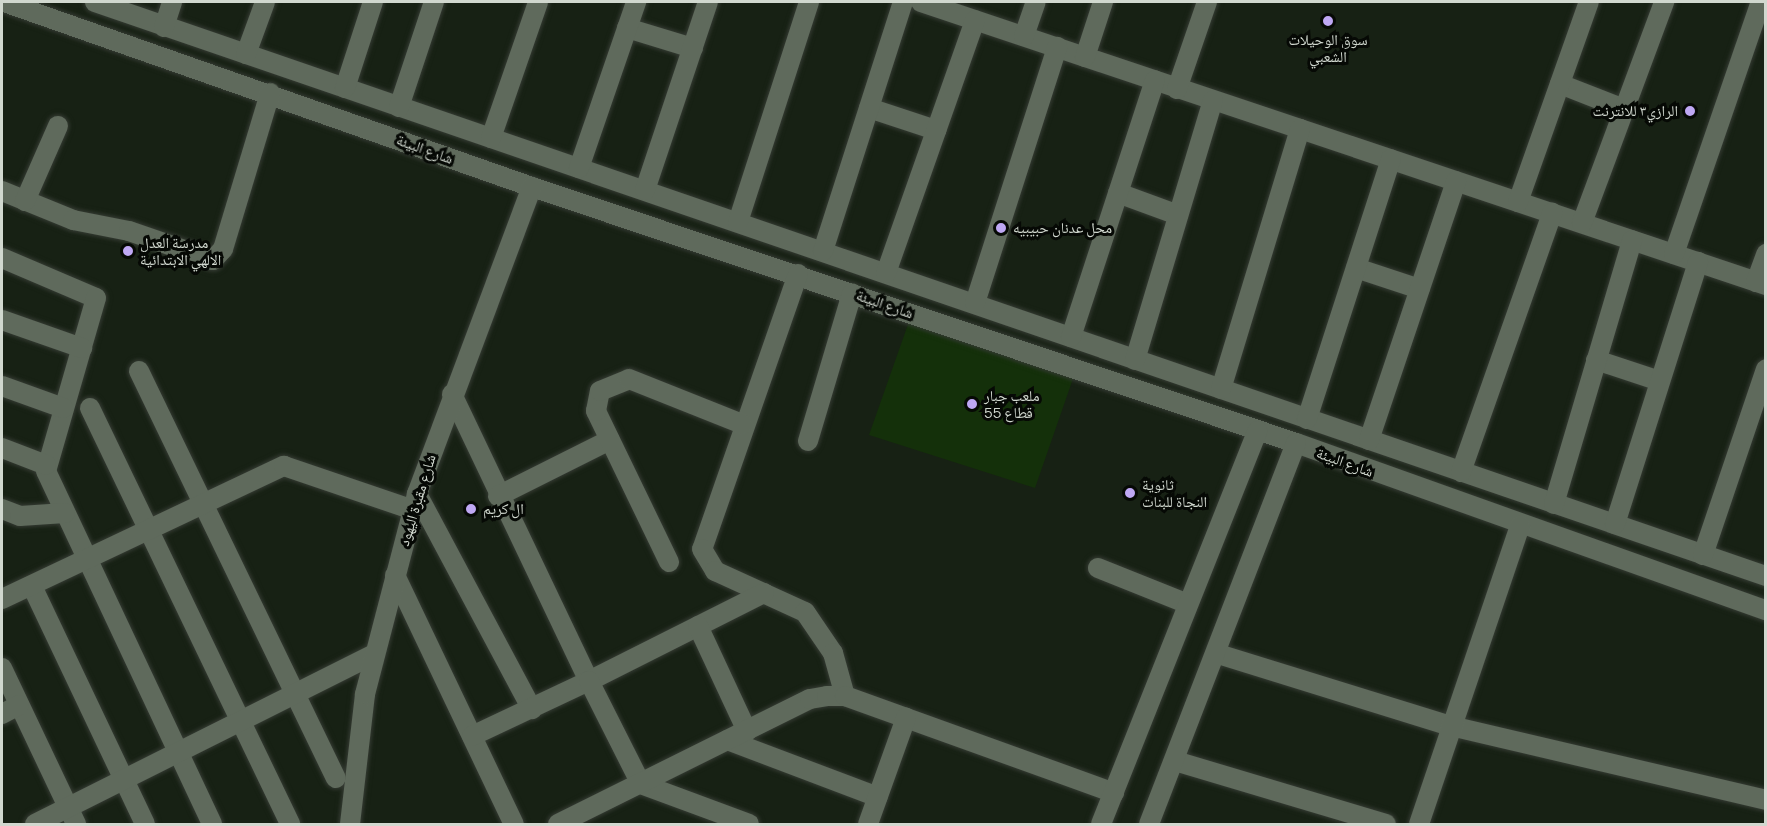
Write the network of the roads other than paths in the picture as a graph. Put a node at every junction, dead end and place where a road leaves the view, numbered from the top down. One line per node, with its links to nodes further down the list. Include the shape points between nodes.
1 (4, 2): 31 (street, شارع البيئة)
2 (99, 2): 20 (street, شارع البيئة)
3 (172, 2): 20 (street)
4 (265, 2): 25 (street)
5 (373, 2): 29 (street)
6 (434, 2): 33 (street)
7 (538, 2): 39 (street)
8 (636, 2): 21 (street)
9 (708, 2): 24 (street)
10 (808, 2): 52 (street)
11 (903, 2): 34 (street)
12 (1036, 2): 22 (street)
13 (1103, 2): 26 (street)
14 (1207, 2): 30 (street)
15 (1589, 2): 28 (street)
16 (1664, 2): 35 (street)
17 (933, 4): 19 (street)
18 (1761, 13): 57 (street)
19 (975, 20): 22 (street); 38 (street)
20 (164, 27): 25 (street, شارع البيئة)
21 (627, 27): 24 (street); 41 (street)
22 (1024, 36): 23 (street)
23 (1057, 47): 26 (street); 67 (street)
24 (693, 48): 44 (street)
25 (246, 54): 29 (street, شارع البيئة)
26 (1085, 57): 27 (street)
27 (1155, 80): 30 (street); 46 (street)
28 (1560, 84): 35 (street); 48 (street)
29 (345, 88): 33 (street, شارع البيئة)
30 (1177, 89): 32 (street)
31 (270, 93): 43 (street, شارع البيئة); 47 (street, via 223,249 213,260)
32 (1213, 100): 37 (street); 51 (street)
33 (399, 107): 39 (street, شارع البيئة)
34 (869, 108): 38 (street); 56 (street)
35 (1624, 109): 53 (street)
36 (58, 126): 47 (street)
37 (1300, 129): 40 (street); 77 (street)
38 (936, 130): 62 (street)
39 (491, 138): 41 (street, شارع البيئة)
40 (1391, 159): 42 (street); 61 (street)
41 (579, 168): 44 (street, شارع البيئة)
42 (1456, 181): 48 (street); 65 (street)
43 (532, 187): 55 (street, شارع البيئة); 78 (street, شارع مقبرة اليهود)
44 (645, 190): 50 (street, شارع البيئة)
45 (2, 191): 47 (street)
46 (1118, 193): 51 (street); 69 (street)
47 (25, 201)
48 (1518, 202): 49 (street)
49 (1552, 213): 53 (street); 90 (street)
50 (715, 214): 52 (street, شارع البيئة); 55 (street)
51 (1178, 215): 71 (street)
52 (738, 222): 56 (street, شارع البيئة)
53 (1582, 223): 54 (street)
54 (1632, 240): 57 (street); 72 (street)
55 (707, 243): 63 (street, شارع البيئة)
56 (823, 252): 62 (street, شارع البيئة)
57 (1674, 254): 60 (street)
58 (1766, 254): 64 (street)
59 (2, 258): 70 (street, via 91,291 96,304)
60 (1698, 262): 64 (street); 75 (street)
61 (1356, 268): 65 (street); 81 (street)
62 (886, 273): 67 (street, شارع البيئة)
63 (798, 274): 66 (street, شارع البيئة); 82 (street)
64 (1761, 283)
65 (1419, 290): 85 (street)
66 (852, 293): 83 (street, شارع البيئة); 86 (street)
67 (975, 303): 69 (street, شارع البيئة)
68 (2, 320): 70 (street)
69 (1071, 338): 71 (street, شارع البيئة)
70 (82, 348): 79 (street)
71 (1135, 360): 77 (street, شارع البيئة)
72 (1596, 360): 75 (street); 94 (street)
73 (1766, 369): 100 (street)
74 (138, 371): 93 (street)
75 (1660, 381): 97 (street)
76 (2, 386): 79 (street)
77 (1221, 389): 81 (street, شارع البيئة)
78 (452, 394): 91 (street); 92 (street, شارع مقبرة اليهود)
79 (63, 408): 89 (street)
80 (90, 408): 99 (street)
81 (1307, 418): 85 (street, شارع البيئة)
82 (742, 424): 84 (street, via 621,378 596,399); 107 (street, via 702,549 715,571)
83 (1257, 432): 87 (street, شارع البيئة); 109 (street)
84 (610, 440): 91 (street); 102 (street)
85 (1369, 440): 90 (street, شارع البيئة)
86 (808, 441)
87 (1296, 444): 98 (street, شارع البيئة); 113 (street)
88 (2, 448): 89 (street)
89 (46, 465): 96 (street)
90 (1461, 472): 94 (street, شارع البيئة)
91 (498, 496): 115 (street)
92 (415, 502): 93 (street, via 284,466); 104 (street, شارع مقبرة اليهود); 119 (street)
93 (200, 504): 99 (street); 116 (street)
94 (1554, 504): 97 (street, شارع البيئة)
95 (2, 509): 96 (street, via 20,516)
96 (65, 513): 101 (street)
97 (1615, 524): 100 (street, شارع البيئة)
98 (1520, 526): 110 (street, شارع البيئة); 123 (street)
99 (151, 528): 101 (street); 122 (street)
100 (1703, 555): 105 (street, شارع البيئة)
101 (86, 560): 106 (street); 127 (street)
102 (669, 562)
103 (1098, 568): 109 (street)
104 (395, 575): 112 (street, شارع مقبرة اليهود); 125 (street)
105 (1766, 576)
106 (32, 586): 108 (street); 130 (street)
107 (764, 593): 111 (street); 117 (street, via 805,612 833,654)
108 (2, 599)
109 (1188, 604): 132 (street)
110 (1766, 610)
111 (698, 626): 115 (street); 124 (street)
112 (374, 654): 116 (street); 141 (street, شارع مقبرة اليهود)
113 (1218, 654): 123 (street); 128 (street)
114 (2, 668): 118 (street)
115 (589, 681): 119 (street); 131 (street)
116 (294, 696): 122 (street); 129 (street)
117 (845, 696): 121 (street); 124 (street, via 810,699)
118 (19, 705): 120 (street); 135 (street)
119 (532, 709): 125 (street)
120 (2, 714)
121 (906, 718): 132 (street); 133 (street)
122 (244, 721): 127 (street); 140 (street)
123 (1451, 726): 134 (street); 148 (street)
124 (747, 730): 126 (street)
125 (472, 736): 142 (street)
126 (727, 740): 131 (street); 133 (street)
127 (180, 753): 130 (street); 139 (street)
128 (1175, 761): 146 (street); 147 (street)
129 (336, 778)
130 (123, 781): 135 (street); 138 (street)
131 (641, 784): 136 (street); 143 (street)
132 (1114, 793): 145 (street)
133 (878, 797): 144 (street)
134 (1766, 800)
135 (72, 816): 137 (street)
136 (738, 823)
137 (35, 825)
138 (145, 825)
139 (212, 825)
140 (290, 825)
141 (350, 825)
142 (514, 825)
143 (558, 825)
144 (868, 825)
145 (1101, 825)
146 (1149, 825)
147 (1386, 825)
148 (1419, 825)

